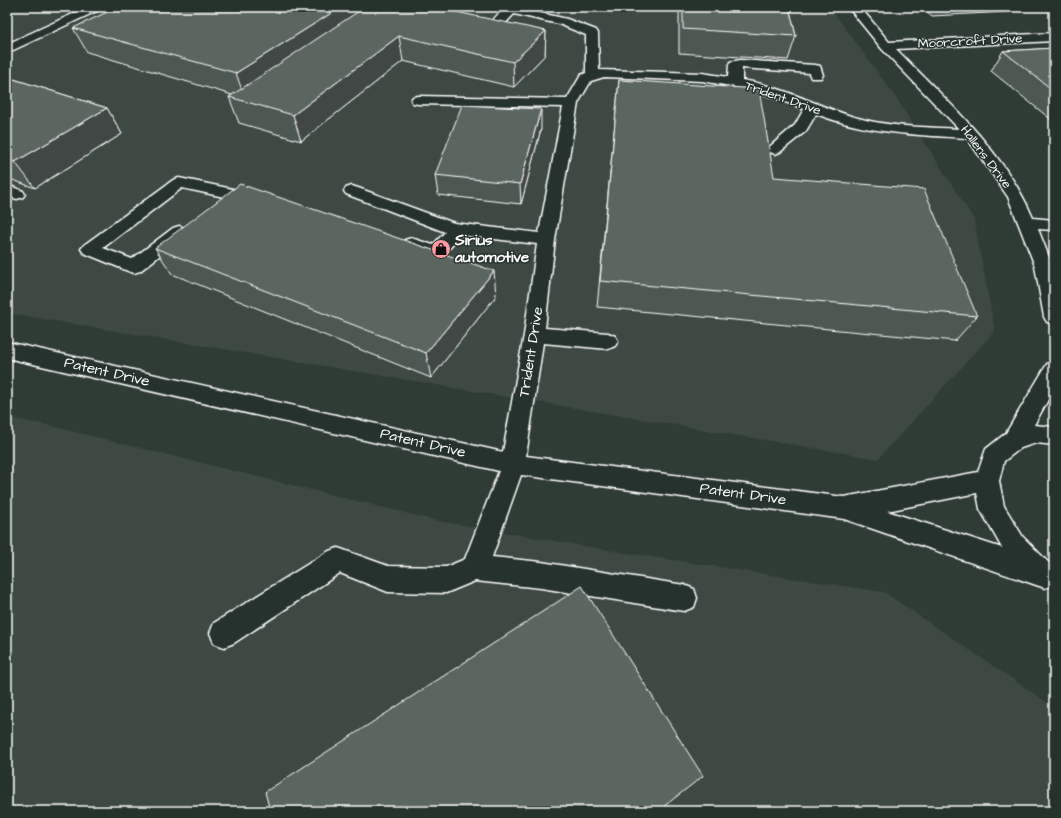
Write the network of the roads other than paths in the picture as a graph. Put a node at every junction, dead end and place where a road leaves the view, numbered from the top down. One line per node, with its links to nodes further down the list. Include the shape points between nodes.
1 (97, 7): 6 (street)
2 (854, 7): 5 (street, Hallens Drive)
3 (520, 37): 8 (street, via 493,31 495,24 512,10 578,25 592,33)
4 (1054, 37): 5 (street, Moorcroft Drive)
5 (886, 46): 13 (street, Hallens Drive)
6 (7, 49)
7 (815, 68): 9 (street, via 740,64 735,65)
8 (593, 74): 9 (street, Trident Drive, via 702,77); 11 (street, Trident Drive, via 586,78)
9 (735, 83): 12 (street, Trident Drive, via 756,86)
10 (418, 100): 11 (street)
11 (571, 103): 24 (street, Trident Drive)
12 (812, 108): 13 (street, Trident Drive, via 858,123 898,129); 14 (street, via 801,128)
13 (972, 134): 20 (street, Hallens Drive, via 1016,197)
14 (775, 149)
15 (352, 191): 22 (street)
16 (230, 193): 17 (street); 18 (street); 19 (street, via 179,183 90,249 134,267)
17 (275, 203)
18 (212, 207)
19 (194, 221)
20 (1027, 223): 21 (street); 27 (street, Hallens Drive, via 1044,266)
21 (1054, 225)
22 (457, 229): 24 (street); 25 (street)
23 (394, 239): 25 (street)
24 (546, 240): 28 (street, Trident Drive)
25 (436, 253): 26 (street)
26 (456, 260)
27 (1054, 317)
28 (534, 335): 29 (street); 34 (street, Trident Drive)
29 (608, 341)
30 (7, 350): 34 (street, Patent Drive)
31 (1054, 370): 33 (street)
32 (1054, 436): 33 (street, via 1036,434)
33 (1014, 440): 35 (street, via 994,456)
34 (513, 464): 36 (street, Patent Drive); 37 (street, Trident Drive)
35 (987, 481): 36 (street, Patent Drive); 38 (street, via 992,509 1014,545)
36 (844, 508): 38 (street, Patent Drive)
37 (475, 568): 39 (street, via 540,575); 40 (street, via 446,580 388,578 338,560)
38 (1050, 578)
39 (684, 598)
40 (224, 633)

